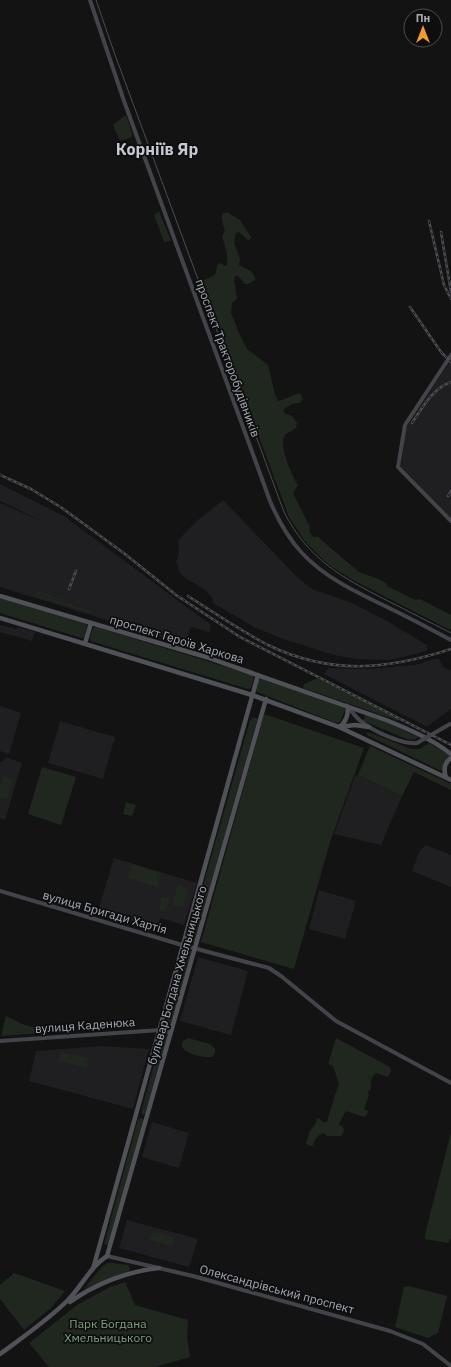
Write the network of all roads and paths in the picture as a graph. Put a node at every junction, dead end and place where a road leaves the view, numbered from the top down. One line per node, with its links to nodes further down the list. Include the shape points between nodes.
1 (90, 0): 7 (main road, проспект Тракторобудівників, via 267,495 278,519 303,554 322,571)
2 (451, 355): 3 (main road, via 406,425 398,467)
3 (451, 522)
4 (0, 596): 6 (main road, проспект Героїв Харкова)
5 (0, 618): 8 (main road)
6 (91, 623): 8 (main road); 9 (main road, проспект Героїв Харкова)
7 (451, 640)
8 (85, 643): 10 (main road)
9 (258, 675): 10 (main road, бульвар Богдана Хмельницького); 12 (main road, проспект Героїв Харкова)
10 (252, 694): 11 (main road); 21 (main road, бульвар Богдана Хмельницького)
11 (266, 700): 14 (main road); 22 (main road, бульвар Богдана Хмельницького)
12 (347, 706): 14 (main road, via 346,719); 15 (main road); 16 (main road, проспект Героїв Харкова, via 408,729 438,744)
13 (451, 724): 15 (main road, bridge, via 417,743 409,744)
14 (339, 727): 15 (main road, via 355,725); 18 (main road)
15 (369, 728)
16 (451, 754)
17 (451, 758): 18 (main road, via 444,767)
18 (446, 777): 19 (main road)
19 (451, 780)
20 (0, 891): 21 (main road, вулиця Бригади Хартія)
21 (183, 945): 22 (main road, вулиця Бригади Хартія); 23 (main road, бульвар Богдана Хмельницького)
22 (195, 949): 24 (main road, бульвар Богдана Хмельницького); 26 (main road, вулиця Бригади Хартія, via 269,968 336,1021)
23 (160, 1030): 24 (main road, вулиця Каденюка); 25 (main road, вулиця Каденюка); 27 (main road, бульвар Богдана Хмельницького)
24 (171, 1033): 28 (main road, бульвар Богдана Хмельницького)
25 (0, 1041)
26 (451, 1083)
27 (98, 1252): 28 (main road); 29 (main road)
28 (107, 1256): 29 (main road); 30 (main road, Олександрівський проспект)
29 (93, 1268): 31 (main road, via 78,1290)
30 (159, 1268): 31 (main road, via 144,1270 108,1282); 33 (main road, Олександрівський проспект, via 404,1336 424,1344)
31 (57, 1310): 32 (main road)
32 (0, 1354)
33 (451, 1366)

